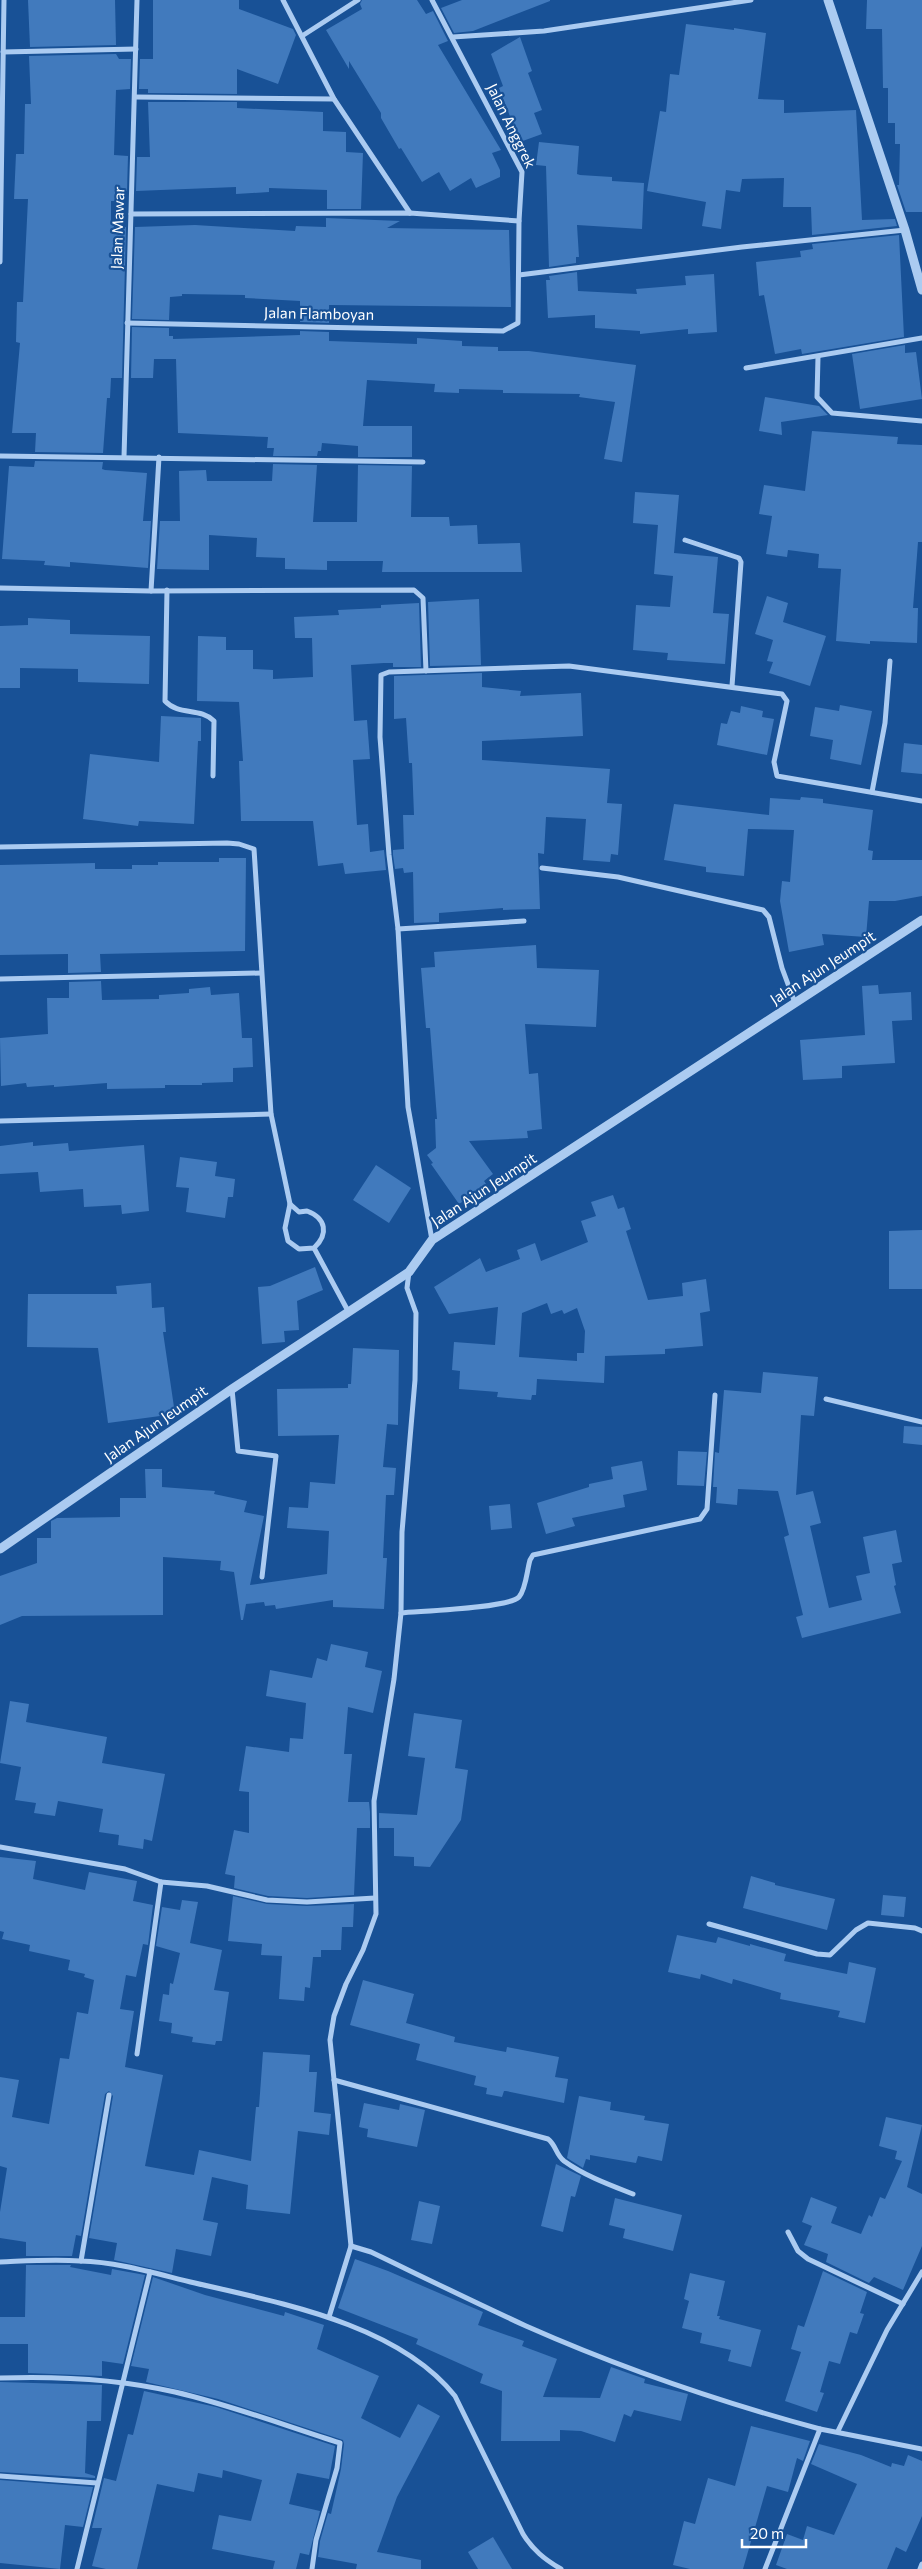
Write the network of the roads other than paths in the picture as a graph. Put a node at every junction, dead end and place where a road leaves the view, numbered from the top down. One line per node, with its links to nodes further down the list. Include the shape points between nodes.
1 (4, 0): 11 (street)
2 (137, 0): 10 (street, Jalan Mawar)
3 (282, 0): 8 (street)
4 (358, 0): 8 (street)
5 (432, 0): 9 (street, Jalan Anggrek)
6 (751, 0): 9 (street, via 544,31)
7 (828, 0): 17 (street)
8 (302, 36): 13 (street)
9 (453, 37): 16 (street, Jalan Anggrek, via 522,172)
10 (136, 49): 11 (street); 12 (street, Jalan Mawar)
11 (3, 52): 18 (street)
12 (135, 97): 13 (street); 15 (street, Jalan Mawar)
13 (334, 100): 14 (street)
14 (410, 213): 15 (street); 16 (street)
15 (131, 214): 21 (street, Jalan Mawar)
16 (519, 221): 19 (street, Jalan Anggrek)
17 (905, 230): 19 (street, via 742,246); 20 (street)
18 (0, 262)
19 (519, 275): 22 (street, Jalan Anggrek, via 518,323)
20 (922, 290)
21 (126, 323): 22 (street, Jalan Flamboyan); 28 (street, Jalan Mawar)
22 (510, 328)
23 (922, 338): 24 (street)
24 (818, 357): 25 (street); 26 (street, via 817,397 832,413)
25 (746, 368)
26 (922, 421)
27 (0, 456): 28 (street)
28 (124, 457): 29 (street)
29 (159, 457): 30 (street); 33 (street)
30 (423, 462)
31 (685, 540): 37 (street, via 739,558 741,562)
32 (0, 588): 33 (street)
33 (151, 590): 34 (street)
34 (167, 590): 36 (street, via 414,590 423,598); 38 (street, via 165,701 172,709 207,714 214,721)
35 (890, 661): 39 (street, via 885,723)
36 (426, 671): 37 (street, via 570,666); 45 (street, via 389,672 381,675 379,680 387,835)
37 (732, 686): 39 (street, via 782,694 787,701 774,762 777,776)
38 (213, 776)
39 (872, 792): 40 (street)
40 (922, 801)
41 (0, 847): 46 (street, via 227,843 254,849)
42 (542, 868): 48 (street, via 618,877 763,910 769,917)
43 (922, 920): 48 (street, Jalan Ajun Jeumpit)
44 (524, 921): 45 (street)
45 (398, 929): 52 (street, via 408,1107)
46 (261, 972): 47 (street); 49 (street)
47 (0, 979)
48 (795, 1003): 52 (street, Jalan Ajun Jeumpit)
49 (271, 1114): 50 (street); 51 (street)
50 (0, 1121)
51 (290, 1204): 53 (street, via 285,1235 288,1241 299,1249); 53 (street, via 299,1212 307,1211 321,1220 324,1236)
52 (432, 1240): 54 (street, Jalan Ajun Jeumpit)
53 (314, 1248): 55 (street)
54 (410, 1272): 55 (street, Jalan Ajun Jeumpit); 62 (street, via 407,1288 416,1313 415,1380 402,1532)
55 (348, 1311): 56 (street, Jalan Ajun Jeumpit)
56 (232, 1388): 60 (street, Jalan Ajun Jeumpit); 61 (street, via 238,1451 276,1456)
57 (716, 1395): 62 (street, via 707,1509 700,1519 533,1555 521,1593 515,1600 481,1607)
58 (826, 1399): 59 (street)
59 (922, 1422)
60 (0, 1549)
61 (262, 1577)
62 (401, 1613): 65 (street, via 374,1801)
63 (0, 1847): 64 (street, via 125,1869)
64 (161, 1882): 65 (street, via 207,1886 267,1900 307,1902); 68 (street)
65 (375, 1898): 69 (street, via 376,1914 334,2016 330,2040)
66 (709, 1924): 67 (street, via 830,1955 868,1923)
67 (922, 1931)
68 (136, 2054)
69 (334, 2080): 71 (street, via 548,2139 563,2160); 73 (street)
70 (109, 2095): 74 (street)
71 (633, 2194)
72 (788, 2232): 78 (street, via 798,2251 808,2259)
73 (351, 2246): 79 (street); 82 (street, via 371,2252 594,2354 701,2393)
74 (80, 2260): 75 (street); 76 (street)
75 (0, 2262)
76 (150, 2272): 79 (street); 81 (street)
77 (922, 2272): 78 (street)
78 (903, 2304): 83 (street)
79 (329, 2317): 90 (street, via 396,2346 443,2381 455,2396 523,2534 545,2560)
80 (0, 2378): 81 (street, via 44,2376)
81 (122, 2383): 86 (street); 89 (street, via 176,2392 340,2443)
82 (820, 2429): 83 (street); 91 (street)
83 (838, 2431): 84 (street)
84 (922, 2449)
85 (0, 2476): 86 (street)
86 (97, 2483): 88 (street)
87 (922, 2564): 92 (street)
88 (77, 2569)
89 (312, 2569)
90 (561, 2569)
91 (765, 2569)
92 (920, 2569)

